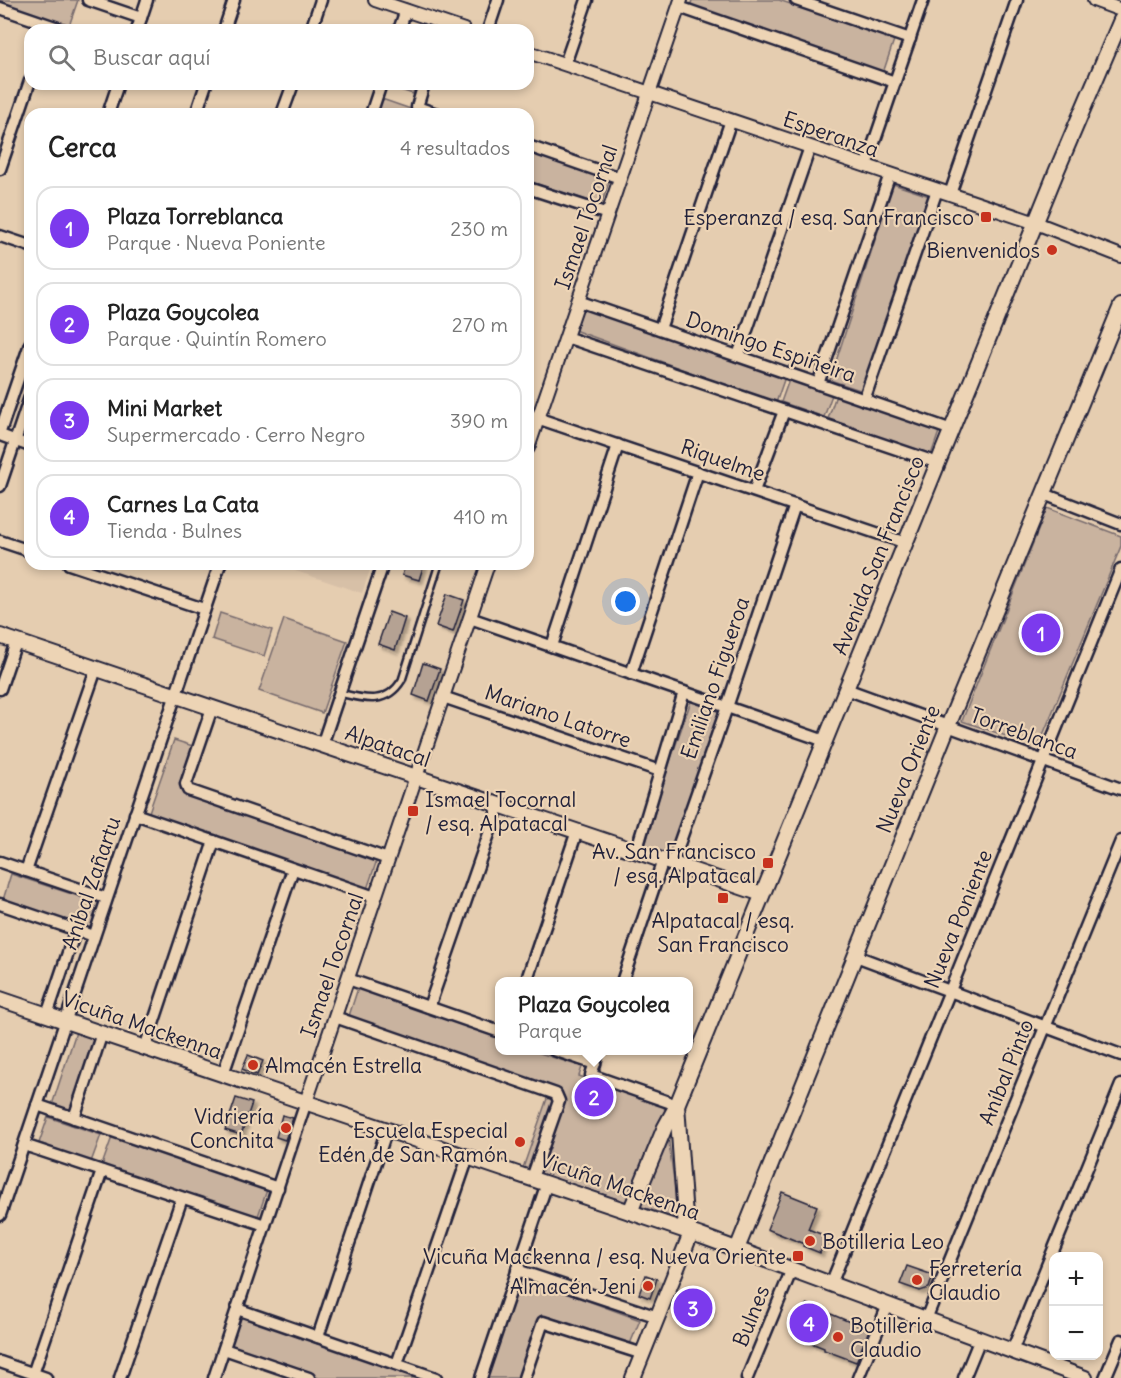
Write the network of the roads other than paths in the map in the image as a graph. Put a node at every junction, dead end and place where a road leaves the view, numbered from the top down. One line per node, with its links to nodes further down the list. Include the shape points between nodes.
1 (88, 0): 16 (street)
2 (147, 0): 16 (street)
3 (234, 0): 20 (street)
4 (321, 0): 21 (street)
5 (375, 0): 13 (street)
6 (498, 0): 24 (street)
7 (587, 0): 27 (street)
8 (796, 0): 25 (street)
9 (923, 0): 25 (street)
10 (1017, 0): 50 (street)
11 (1094, 0): 15 (street)
12 (680, 3): 28 (street); 35 (street, Ismael Tocornal)
13 (401, 6): 22 (street); 23 (street)
14 (0, 8): 18 (street)
15 (1121, 10)
16 (141, 18): 19 (street)
17 (1121, 21): 52 (main road, Avenida San Francisco)
18 (38, 24)
19 (139, 24)
20 (226, 24)
21 (313, 24)
22 (400, 24)
23 (437, 24)
24 (490, 24)
25 (910, 39): 28 (street)
26 (534, 54): 27 (street, Esperanza)
27 (565, 64): 35 (street, Esperanza)
28 (895, 82): 44 (street)
29 (27, 90): 45 (street)
30 (116, 90): 36 (street)
31 (204, 90): 37 (street)
32 (291, 90): 38 (street)
33 (379, 90): 39 (street)
34 (422, 90): 40 (street)
35 (649, 93): 41 (street, Esperanza); 47 (street, Ismael Tocornal)
36 (110, 108)
37 (198, 108)
38 (284, 108)
39 (373, 108)
40 (420, 108)
41 (731, 120): 42 (street, Esperanza); 58 (street)
42 (810, 147): 44 (street, Esperanza); 60 (street)
43 (534, 148): 47 (street)
44 (866, 166): 46 (street, Esperanza)
45 (0, 169)
46 (890, 174): 49 (street, Esperanza); 62 (street)
47 (620, 178): 51 (street, Ismael Tocornal)
48 (534, 190): 51 (street)
49 (937, 190): 50 (street, Esperanza); 63 (street)
50 (950, 194): 52 (street, Esperanza)
51 (608, 214): 56 (street, Ismael Tocornal)
52 (1036, 223): 55 (street, Esperanza); 68 (main road, Avenida San Francisco)
53 (0, 236): 54 (street)
54 (24, 244)
55 (1121, 256)
56 (578, 301): 58 (street, Domingo Espiñeira); 59 (street, Ismael Tocornal)
57 (1121, 306): 77 (main road, Nueva Oriente)
58 (660, 329): 60 (street, Domingo Espiñeira)
59 (566, 337): 64 (street); 65 (street, Ismael Tocornal)
60 (738, 356): 62 (street, Domingo Espiñeira)
61 (24, 362): 69 (street)
62 (818, 384): 63 (street, Domingo Espiñeira)
63 (864, 400): 68 (street, Domingo Espiñeira)
64 (784, 411): 73 (street); 76 (street)
65 (534, 414)
66 (24, 415): 70 (street)
67 (534, 416): 72 (street, Riquelme)
68 (952, 430): 73 (main road, Avenida San Francisco)
69 (0, 434): 70 (street)
70 (15, 441): 71 (street); 75 (street)
71 (24, 444)
72 (618, 445): 74 (street, Riquelme); 93 (street)
73 (938, 463): 81 (main road, Avenida San Francisco)
74 (698, 472): 76 (street, Riquelme); 95 (street)
75 (0, 486)
76 (754, 491): 78 (street, Riquelme)
77 (1044, 494): 79 (street); 104 (main road, Nueva Oriente)
78 (795, 505): 81 (street, Riquelme); 102 (street, Emiliano Figueroa)
79 (1121, 524)
80 (0, 541): 82 (street)
81 (906, 543): 97 (main road, Avenida San Francisco)
82 (24, 549)
83 (1121, 569): 107 (street, Nueva Poniente)
84 (87, 570): 89 (street)
85 (218, 570): 89 (street, Aníbal Zañartu)
86 (381, 570): 99 (street)
87 (437, 570): 99 (lane, via 397,688 375,699)
88 (486, 570): 90 (street, Ismael Tocornal)
89 (204, 609): 100 (street, Aníbal Zañartu)
90 (470, 618): 93 (street); 101 (street, Ismael Tocornal)
91 (0, 636): 92 (main road, Alpatacal)
92 (16, 642): 94 (main road, Alpatacal); 96 (street)
93 (552, 646): 95 (street)
94 (96, 669): 100 (main road, Alpatacal); 121 (street)
95 (631, 674): 98 (street)
96 (0, 689)
97 (846, 689): 104 (street, Torreblanca); 105 (main road, Avenida San Francisco)
98 (684, 692): 102 (street); 108 (street, Emiliano Figueroa)
99 (339, 693): 106 (street)
100 (175, 695): 103 (main road, Alpatacal); 112 (street, Aníbal Zañartu)
101 (443, 697): 108 (street, Mariano Latorre); 109 (street, Ismael Tocornal)
102 (727, 707): 105 (street); 119 (street, Emiliano Figueroa)
103 (212, 708): 106 (main road, Alpatacal); 117 (street, via 186,784 188,790)
104 (948, 726): 107 (street, Torreblanca); 128 (main road, Nueva Oriente)
105 (825, 741): 122 (main road, Avenida San Francisco)
106 (322, 745): 109 (main road, Alpatacal)
107 (1043, 761): 110 (street, Torreblanca); 132 (street, Nueva Poniente)
108 (660, 771): 116 (street, Emiliano Figueroa)
109 (416, 777): 111 (main road, Alpatacal); 117 (street, Ismael Tocornal)
110 (1121, 789)
111 (499, 805): 113 (main road, Alpatacal); 134 (street)
112 (135, 814): 115 (street); 124 (street, Aníbal Zañartu)
113 (577, 831): 116 (main road, Alpatacal); 129 (street)
114 (1121, 840): 138 (street, Aníbal Pinto)
115 (214, 841): 120 (street); 141 (street)
116 (636, 852): 119 (main road, Alpatacal)
117 (388, 859): 123 (street, Ismael Tocornal)
118 (0, 862): 121 (street)
119 (667, 862): 122 (main road, Alpatacal); 130 (street, Emiliano Figueroa)
120 (293, 869): 123 (street); 146 (street)
121 (26, 871): 124 (street)
122 (762, 894): 150 (main road, Avenida San Francisco)
123 (375, 897): 131 (street, Ismael Tocornal)
124 (106, 898): 127 (street, Aníbal Zañartu)
125 (0, 904): 126 (street)
126 (76, 929): 127 (street); 135 (street, Aníbal Zañartu)
127 (94, 936): 137 (street, Aníbal Zañartu)
128 (856, 956): 132 (street); 164 (main road, Nueva Oriente)
129 (527, 977)
130 (624, 977)
131 (348, 979): 134 (street); 136 (street, Ismael Tocornal)
132 (950, 991): 138 (street); 167 (street, Nueva Poniente)
133 (0, 999): 135 (main road, Vicuña Mackenna)
134 (429, 1007): 139 (street)
135 (47, 1015): 137 (main road, Vicuña Mackenna)
136 (335, 1017): 148 (street, Ismael Tocornal); 156 (street, via 556,1094 559,1101)
137 (65, 1021): 140 (main road, Vicuña Mackenna); 149 (street, Aníbal Zañartu)
138 (1045, 1026): 144 (street); 171 (street, Aníbal Pinto)
139 (495, 1030)
140 (102, 1034): 141 (main road, Vicuña Mackenna); 151 (street)
141 (145, 1048): 146 (main road, Vicuña Mackenna)
142 (564, 1055): 145 (street)
143 (598, 1055): 145 (street)
144 (1121, 1055)
145 (593, 1070): 150 (street)
146 (223, 1074): 148 (main road, Vicuña Mackenna)
147 (1121, 1085): 176 (street)
148 (306, 1102): 152 (main road, Vicuña Mackenna); 158 (street, Ismael Tocornal)
149 (37, 1105): 151 (street); 153 (street, Aníbal Zañartu)
150 (676, 1105): 160 (main road, Avenida San Francisco); 163 (main road, Avenida San Francisco, via 685,1217)
151 (74, 1118): 158 (street)
152 (387, 1130): 154 (main road, Vicuña Mackenna); 172 (street)
153 (24, 1145): 155 (street); 161 (street, Aníbal Zañartu)
154 (468, 1157): 156 (main road, Vicuña Mackenna); 179 (street)
155 (102, 1171): 159 (street); 180 (street)
156 (532, 1178): 157 (main road, Vicuña Mackenna)
157 (547, 1183): 160 (main road, Vicuña Mackenna); 166 (street)
158 (278, 1188): 162 (street, Ismael Tocornal)
159 (182, 1198): 162 (street); 182 (street)
160 (630, 1212): 163 (main road, Vicuña Mackenna)
161 (0, 1215)
162 (265, 1225): 169 (street, Ismael Tocornal)
163 (691, 1233): 164 (main road, Vicuña Mackenna); 170 (main road)
164 (738, 1249): 165 (main road, Vicuña Mackenna)
165 (792, 1269): 167 (main road, Vicuña Mackenna); 189 (street, Bulnes)
166 (518, 1270): 170 (street); 186 (street)
167 (831, 1284): 168 (main road, Vicuña Mackenna)
168 (888, 1305): 171 (main road, Vicuña Mackenna); 190 (street)
169 (237, 1310): 172 (street); 175 (street, Ismael Tocornal)
170 (657, 1317): 177 (main road)
171 (926, 1319): 173 (main road, Vicuña Mackenna)
172 (318, 1337): 179 (street)
173 (980, 1339): 176 (main road, Vicuña Mackenna); 191 (street)
174 (1121, 1340): 193 (street)
175 (224, 1348): 183 (street, Ismael Tocornal); 184 (street)
176 (1012, 1351): 192 (main road, Vicuña Mackenna)
177 (643, 1354): 187 (street, via 543,1322); 188 (main road)
178 (0, 1362): 180 (street)
179 (397, 1365): 185 (street)
180 (33, 1374): 181 (street)
181 (46, 1378)
182 (120, 1378)
183 (214, 1378)
184 (309, 1378)
185 (436, 1378)
186 (481, 1378)
187 (524, 1378)
188 (633, 1378)
189 (747, 1378)
190 (858, 1378)
191 (964, 1378)
192 (1085, 1378)
193 (1105, 1378)

